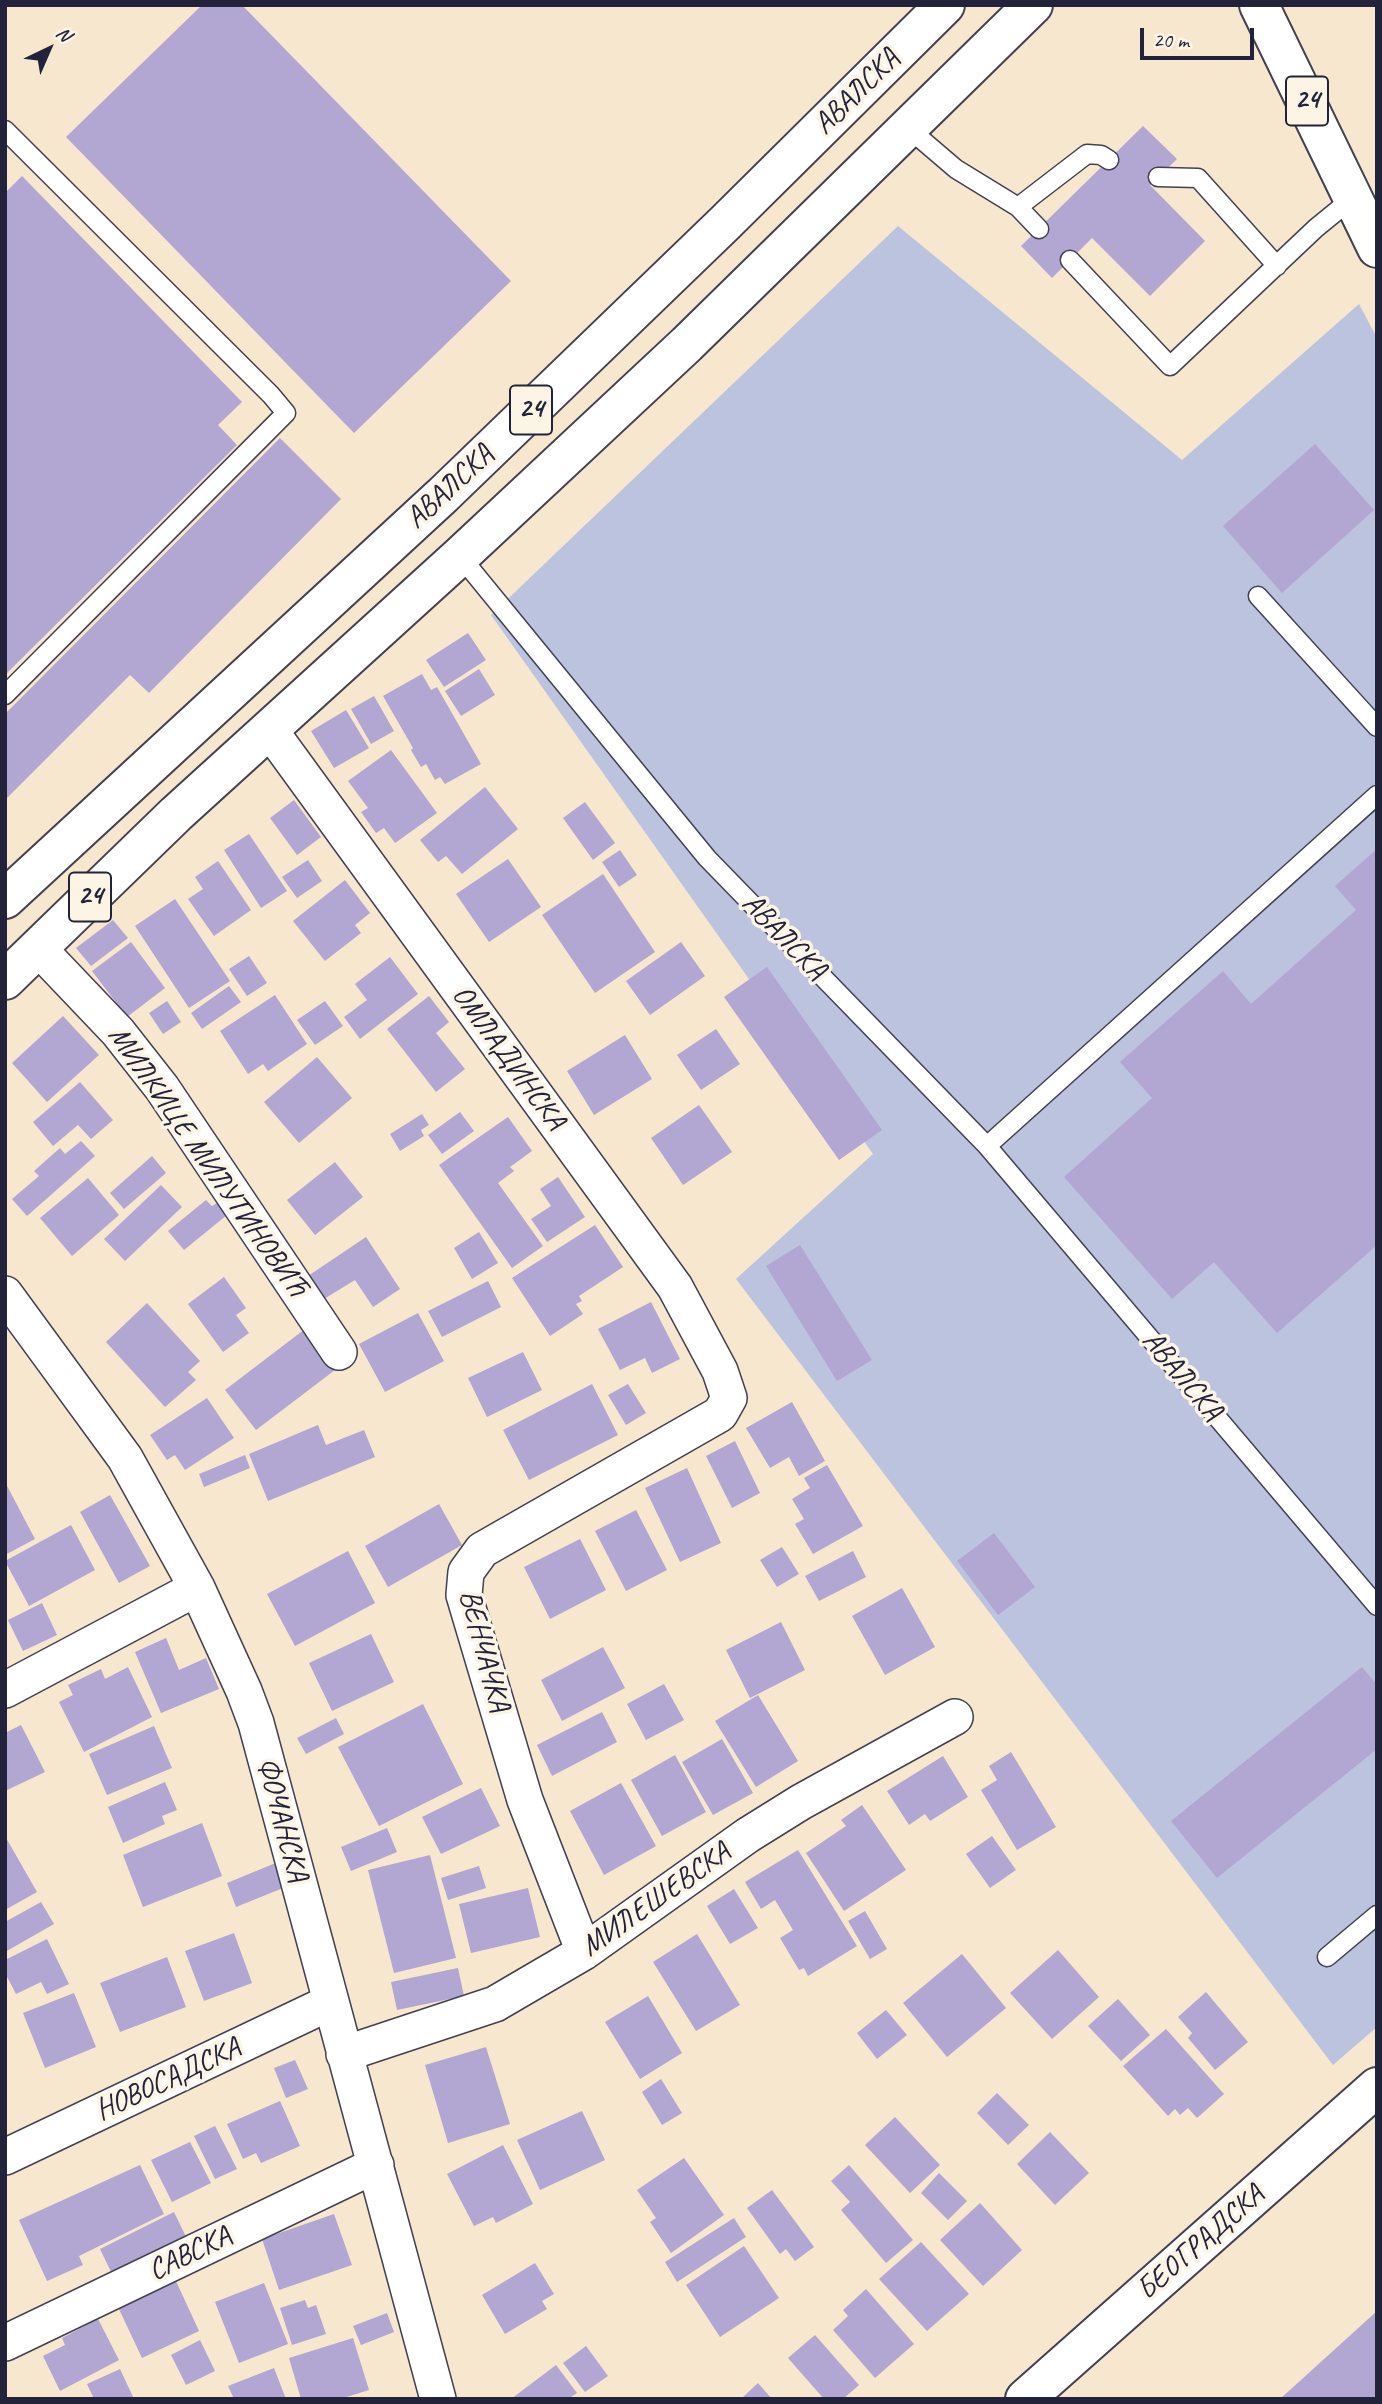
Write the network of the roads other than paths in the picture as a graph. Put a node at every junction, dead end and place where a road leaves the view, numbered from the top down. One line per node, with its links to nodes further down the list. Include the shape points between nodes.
1 (945, 5): 20 (main road, АВАЛСКА / 24, via 443,495)
2 (1033, 5): 4 (main road, АВАЛСКА / 24)
3 (1259, 5): 8 (main road, 24)
4 (908, 128): 9 (lane, via 956,169); 14 (main road, АВАЛСКА / 24, via 687,344)
5 (5, 130): 16 (lane, via 286,413)
6 (1109, 160): 9 (lane, via 1087,154)
7 (1158, 177): 13 (lane, via 1198,178)
8 (1354, 197): 11 (main road, 24); 13 (lane)
9 (1018, 207): 10 (lane)
10 (1039, 229)
11 (1377, 248)
12 (1070, 260): 13 (lane, via 1170,366)
13 (1277, 266)
14 (460, 556): 18 (main road, АВАЛСКА / 24); 23 (lane, АВАЛСКА, via 707,858)
15 (1258, 596): 17 (lane)
16 (5, 695)
17 (1377, 727)
18 (269, 729): 21 (main road, АВАЛСКА / 24); 26 (street, ОМЛАДИНСКА, via 675,1287 720,1371)
19 (1377, 795): 23 (lane)
20 (5, 899)
21 (38, 948): 22 (main road, АВАЛСКА / 24); 25 (street, МИЛКИЦЕ МИЛУТИНОВИЋ, via 118,1032 162,1088)
22 (5, 979)
23 (987, 1146): 28 (lane, АВАЛСКА)
24 (5, 1294): 27 (street, ФОЧАНСКА, via 125,1458)
25 (339, 1352)
26 (729, 1398): 32 (street, ВЕНЧАЧКА, via 720,1414 482,1550 466,1572 464,1595 526,1800)
27 (197, 1588): 29 (street); 34 (street, ФОЧАНСКА, via 256,1723)
28 (1377, 1606)
29 (5, 1690)
30 (955, 1717): 32 (street, МИЛЕШЕВСКА, via 748,1835)
31 (1377, 1915): 33 (lane)
32 (584, 1952): 35 (street, МИЛЕШЕВСКА, via 495,2004)
33 (1327, 1957)
34 (331, 2003): 35 (street, ФОЧАНСКА); 37 (street, НОВОСАДСКА)
35 (344, 2054): 38 (street, ФОЧАНСКА)
36 (1376, 2088): 41 (main road, БЕОГРАДСКА)
37 (5, 2157)
38 (376, 2165): 39 (street, САВСКА); 40 (street, ФОЧАНСКА)
39 (5, 2343)
40 (438, 2399)
41 (1024, 2399)

